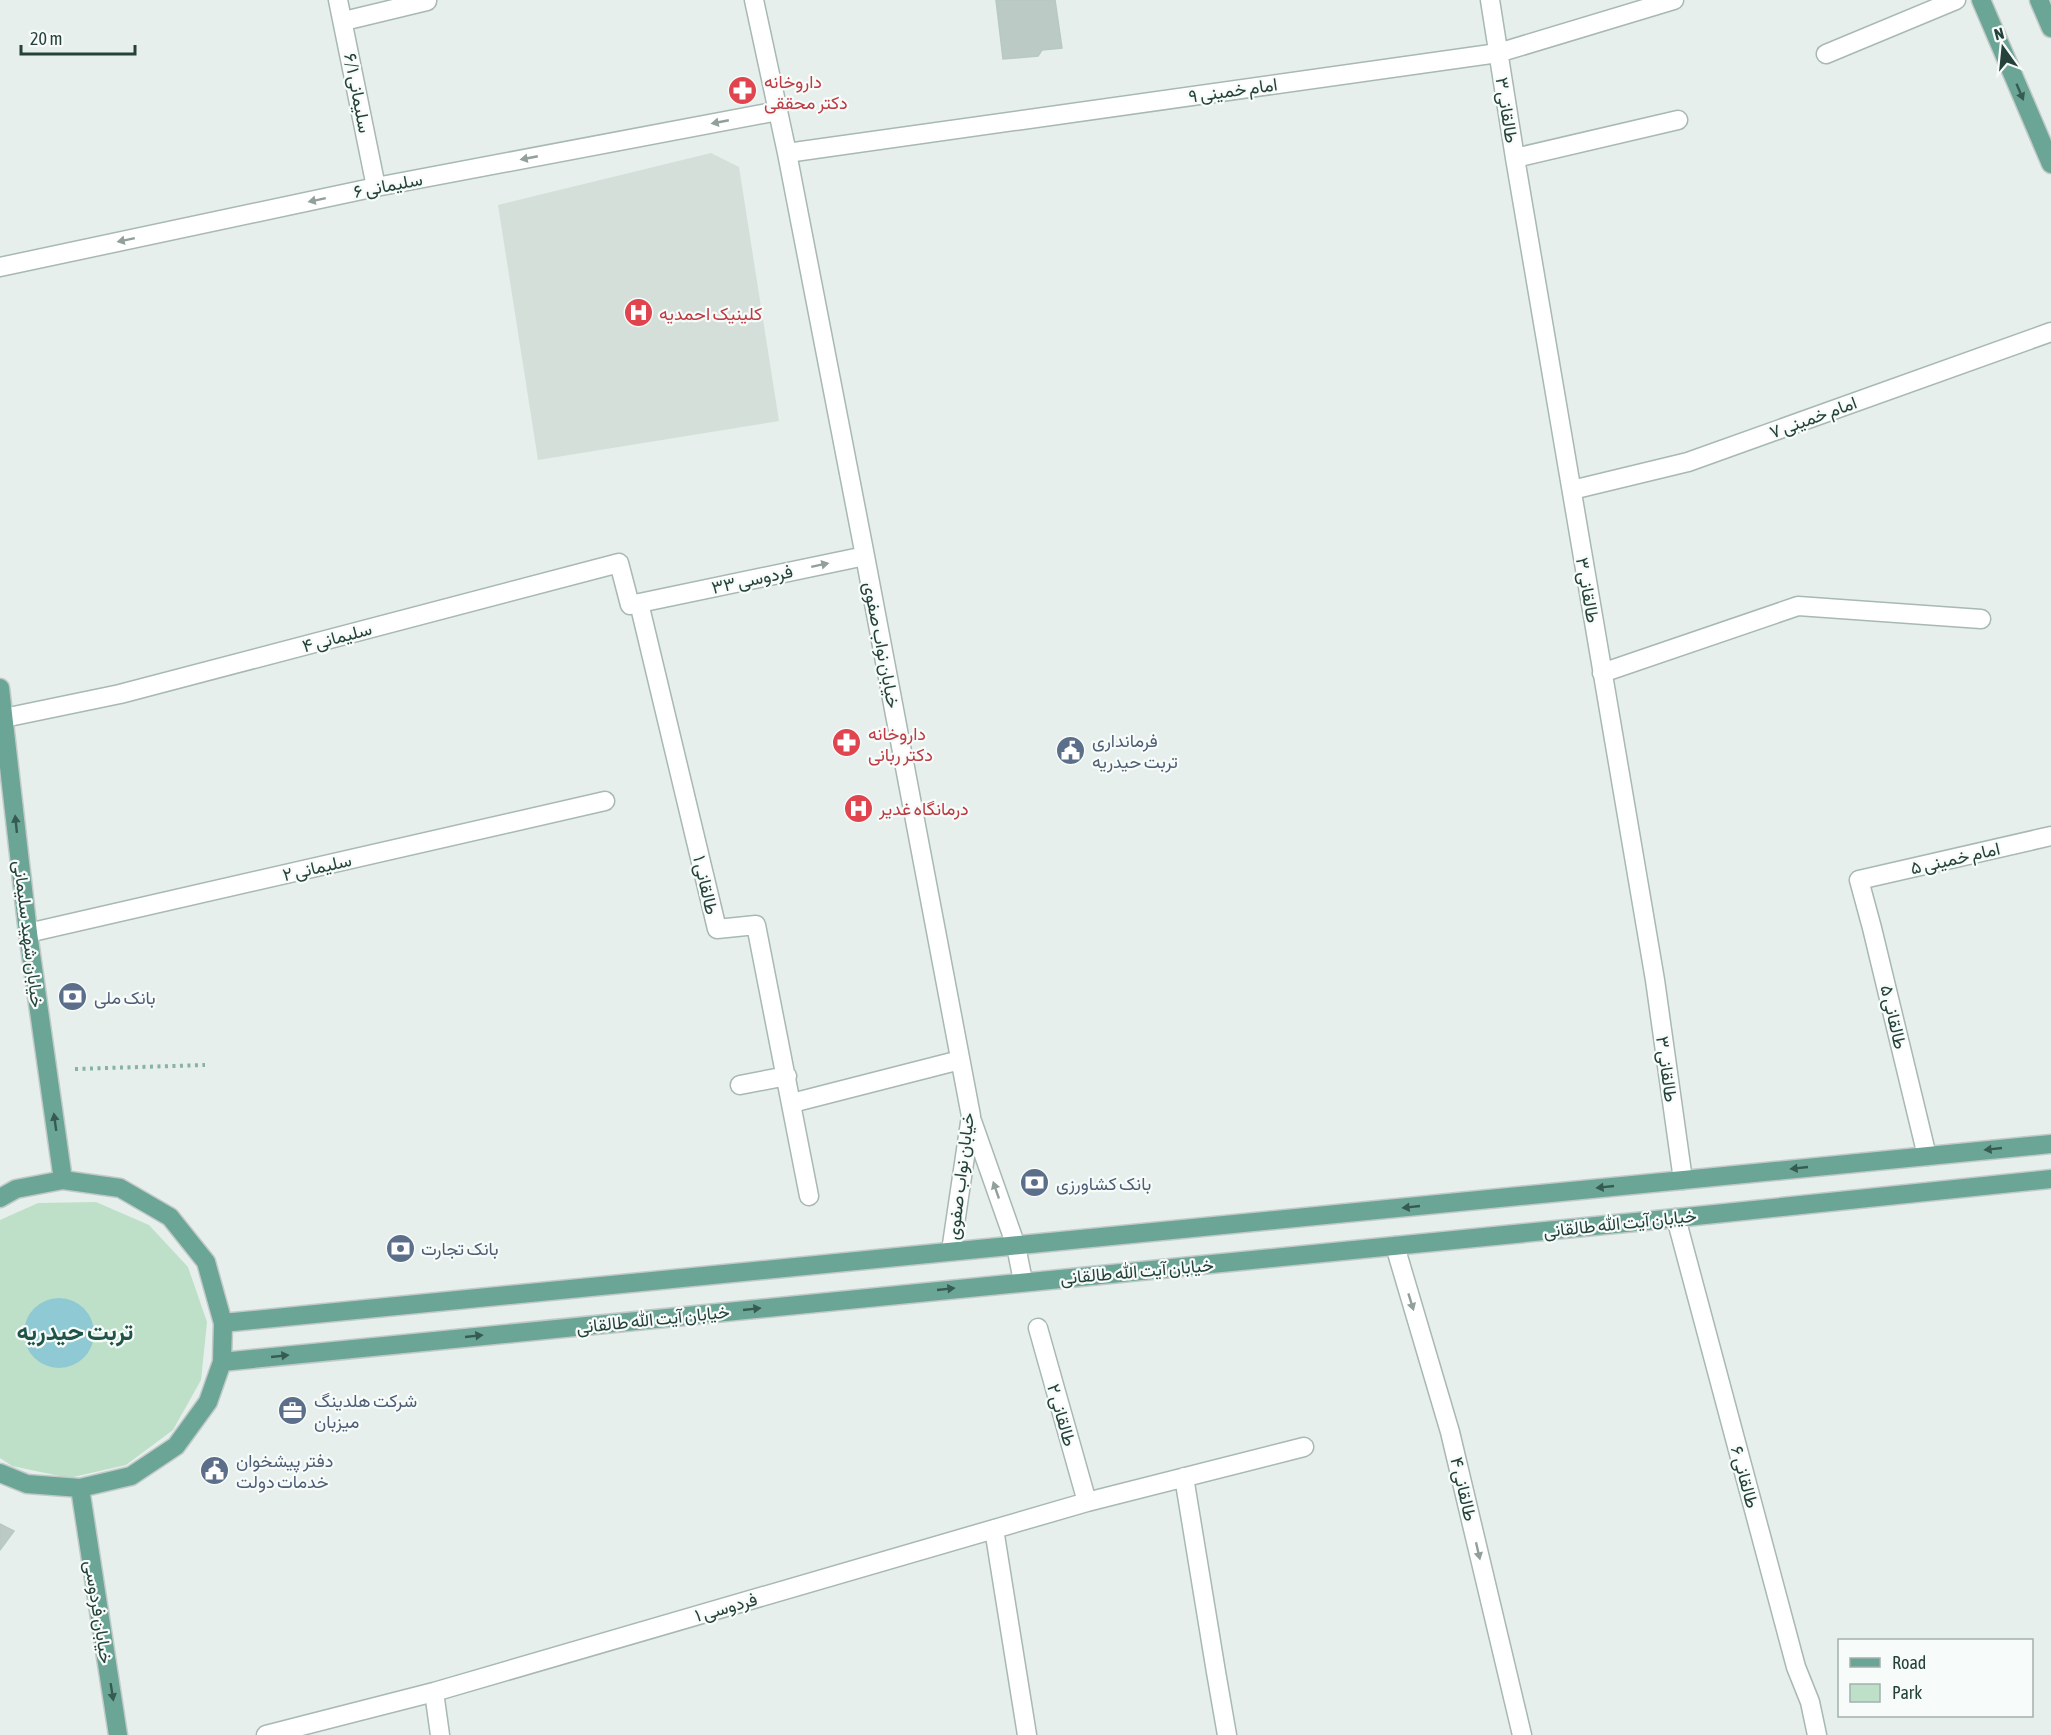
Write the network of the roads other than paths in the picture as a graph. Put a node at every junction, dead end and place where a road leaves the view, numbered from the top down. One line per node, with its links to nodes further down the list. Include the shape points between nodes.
1 (338, 0): 9 (street, سلیمانی ۶/۱)
2 (754, 0): 13 (street, خیابان نواب صفوی)
3 (1490, 0): 11 (street, طالقانی ۳)
4 (1674, 0): 11 (street, امام خمینی ۹)
5 (1956, 0): 12 (street)
6 (1981, 0): 17 (main road, one-way to 17)
7 (2039, 0): 10 (main road)
8 (427, 1): 9 (street)
9 (344, 21): 18 (street, سلیمانی ۶/۱)
10 (2051, 28)
11 (1498, 53): 15 (street, امام خمینی ۹); 16 (street, طالقانی ۳)
12 (1826, 54)
13 (778, 111): 15 (street, خیابان نواب صفوی); 18 (street, سلیمانی ۶, one-way to 18)
14 (1678, 120): 16 (street)
15 (787, 153): 22 (street, خیابان نواب صفوی)
16 (1515, 158): 21 (street, طالقانی ۳)
17 (2051, 164)
18 (376, 187): 19 (street, سلیمانی ۶, one-way to 19)
19 (0, 267)
20 (2051, 332): 21 (street, امام خمینی ۷, via 1688,462)
21 (1572, 490): 25 (street, طالقانی ۳)
22 (865, 556): 23 (street, فردوسی ۳۳, one-way to 22); 33 (street, خیابان نواب صفوی)
23 (639, 603): 27 (street, سلیمانی ۴, via 630,605 619,563 120,694); 34 (street, طالقانی ۱, via 717,929 756,925)
24 (1981, 619): 25 (street, via 1798,606)
25 (1602, 673): 42 (street, طالقانی ۳, via 1655,980)
26 (0, 688): 27 (main road, خیابان شهید سلیمانی)
27 (4, 718): 28 (main road, خیابان شهید سلیمانی)
28 (5, 766): 32 (main road, خیابان شهید سلیمانی, one-way to 28)
29 (605, 801): 32 (street, سلیمانی ۲)
30 (2051, 836): 31 (street, امام خمینی ۵)
31 (1859, 880): 39 (street, طالقانی ۵)
32 (28, 933): 41 (main road, خیابان شهید سلیمانی, one-way to 32)
33 (960, 1060): 36 (street); 37 (street, خیابان نواب صفوی)
34 (787, 1076): 35 (street); 36 (street, طالقانی ۱)
35 (740, 1085)
36 (792, 1103): 43 (street, طالقانی ۱)
37 (971, 1116): 46 (street, one-way to 37); 48 (street, خیابان نواب صفوی)
38 (2051, 1144): 39 (main road, خیابان آیت الله طالقانی, one-way to 39)
39 (1927, 1156): 42 (main road, خیابان آیت الله طالقانی, one-way to 42)
40 (2051, 1179): 45 (main road, خیابان آیت الله طالقانی)
41 (63, 1180): 44 (main road, via 16,1189); 50 (main road, via 120,1188 170,1217 206,1262)
42 (1683, 1180): 46 (main road, خیابان آیت الله طالقانی, one-way to 46)
43 (809, 1196)
44 (0, 1197)
45 (1676, 1218): 47 (main road, خیابان آیت الله طالقانی); 66 (street, طالقانی ۶)
46 (1016, 1246): 48 (main road, خیابان آیت الله طالقانی); 49 (street)
47 (1395, 1246): 49 (main road, خیابان آیت الله طالقانی); 65 (street, طالقانی ۴, one-way to 65, via 1450,1432)
48 (951, 1251): 50 (main road, خیابان آیت الله طالقانی)
49 (1023, 1281): 52 (main road, خیابان آیت الله طالقانی, one-way to 49)
50 (223, 1323): 52 (main road)
51 (1038, 1328): 57 (street, طالقانی ۲)
52 (222, 1362): 56 (main road, via 208,1402 176,1446 131,1476)
53 (1304, 1447): 55 (street, فردوسی ۱)
54 (0, 1473): 56 (main road, via 27,1484)
55 (1184, 1477): 57 (street, فردوسی ۱); 64 (street)
56 (80, 1488): 60 (main road, خیابان فردوسی, one-way to 60)
57 (1087, 1502): 58 (street, فردوسی ۱)
58 (994, 1529): 59 (street, فردوسی ۱); 63 (street)
59 (434, 1692): 61 (street, فردوسی ۱); 62 (street)
60 (118, 1735)
61 (266, 1735)
62 (440, 1735)
63 (1027, 1735)
64 (1227, 1735)
65 (1522, 1735)
66 (1817, 1735)

